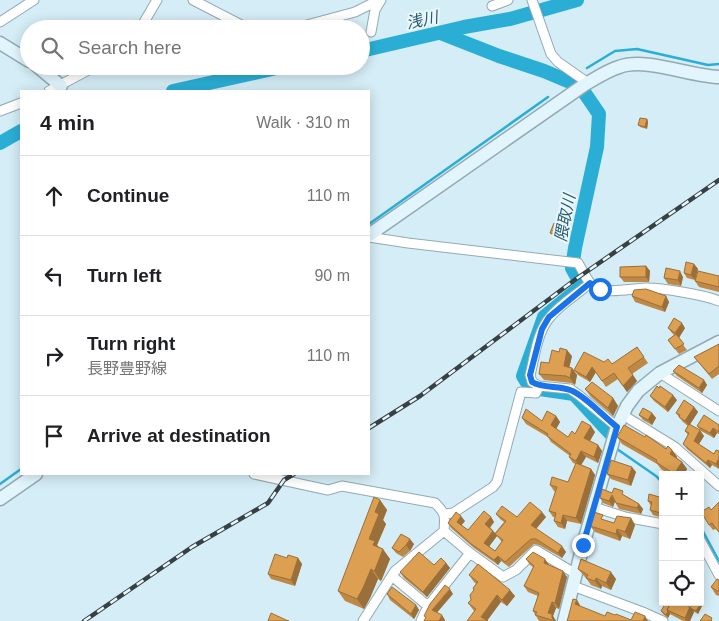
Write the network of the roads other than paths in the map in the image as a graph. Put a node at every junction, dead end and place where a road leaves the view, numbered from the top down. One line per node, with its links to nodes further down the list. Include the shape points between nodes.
1 (34, 0): 11 (street)
2 (157, 0): 8 (street)
3 (193, 0): 9 (street)
4 (380, 0): 10 (street, via 355,12); 12 (street)
5 (508, 0): 7 (street)
6 (532, 0): 18 (street, via 551,54)
7 (492, 6)
8 (145, 20)
9 (232, 20)
10 (325, 20)
11 (0, 22)
12 (371, 32)
13 (0, 43): 14 (street)
14 (20, 55)
15 (46, 75): 19 (street)
16 (82, 75): 19 (street)
17 (719, 77): 18 (street, via 643,64 620,66)
18 (586, 84): 22 (street)
19 (58, 90)
20 (20, 103): 21 (street)
21 (0, 111)
22 (370, 235)
23 (370, 236): 24 (street, via 578,263)
24 (590, 283): 25 (street, via 600,289 647,288); 28 (street, via 549,317 542,329 530,375)
25 (719, 301)
26 (719, 342): 27 (street)
27 (660, 373): 29 (street); 30 (street, via 638,391)
28 (539, 388): 31 (street, via 570,389); 37 (street, via 536,393 520,392 497,482 453,513)
29 (719, 411)
30 (623, 415): 31 (street); 34 (street, via 676,447)
31 (617, 427): 36 (street)
32 (35, 475): 35 (street)
33 (255, 475): 37 (street, via 328,490 342,486 435,503)
34 (719, 486)
35 (0, 499)
36 (594, 507): 38 (street); 44 (street)
37 (445, 514): 39 (street)
38 (659, 523)
39 (444, 531): 41 (street); 43 (street, via 395,570)
40 (704, 547): 42 (street)
41 (470, 553): 44 (street, via 503,577 516,570 536,550); 45 (street)
42 (719, 575)
43 (392, 576): 45 (street); 47 (street)
44 (575, 580): 46 (street); 49 (street)
45 (428, 606): 48 (street)
46 (661, 620)
47 (363, 621)
48 (421, 621)
49 (564, 621)

